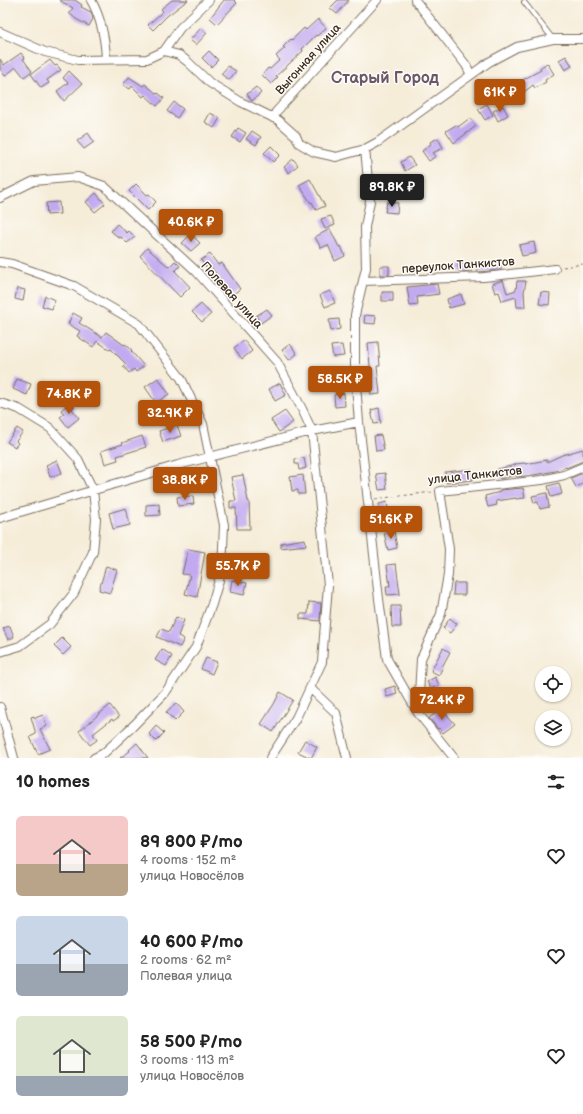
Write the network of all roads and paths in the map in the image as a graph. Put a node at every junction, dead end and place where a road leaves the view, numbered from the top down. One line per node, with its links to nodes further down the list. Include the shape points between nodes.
1 (91, 0): 10 (street, via 98,13)
2 (209, 0): 9 (street, via 180,28)
3 (377, 0): 12 (street, Выгонная улица)
4 (415, 0): 11 (street)
5 (524, 2): 7 (lane)
6 (0, 32): 10 (street, via 45,52 78,60)
7 (553, 39): 8 (street); 11 (street, via 517,46)
8 (583, 39)
9 (164, 51): 10 (street, via 147,59); 12 (street, via 179,55 210,83)
10 (106, 58)
11 (471, 75): 13 (street)
12 (273, 118): 13 (street, via 296,136 299,143 314,152 336,157)
13 (365, 150): 18 (street, via 370,201 365,227 366,268)
14 (0, 198): 21 (street, Полевая улица, via 34,181 78,177 104,186 196,271 277,362)
15 (0, 262): 22 (street, via 74,286 139,324 181,378 203,424)
16 (583, 264): 17 (path)
17 (554, 268): 18 (street, переулок Танкистов, via 484,277)
18 (363, 281): 20 (street, via 355,314 355,373)
19 (0, 403): 24 (street, via 18,409 50,428 78,459)
20 (359, 422): 21 (street); 26 (street)
21 (312, 431): 22 (street); 29 (street, Полевая улица, via 328,585 322,662)
22 (210, 457): 24 (street); 33 (street, via 224,525 222,570 196,647 165,693 104,753)
23 (583, 467): 25 (street, улица Танкистов, via 542,480)
24 (93, 490): 27 (street); 28 (street, via 96,519 93,552 74,593 50,624 20,646)
25 (440, 491): 26 (path, улица Танкистов); 31 (street, via 449,549 448,575 441,614 421,659)
26 (368, 500): 31 (street, via 387,659)
27 (0, 518)
28 (0, 652)
29 (310, 688): 34 (street, Полевая улица, via 296,718); 35 (street, via 336,713)
30 (0, 707): 32 (street)
31 (418, 713): 36 (street)
32 (14, 758)
33 (94, 758)
34 (270, 758)
35 (347, 758)
36 (454, 758)

